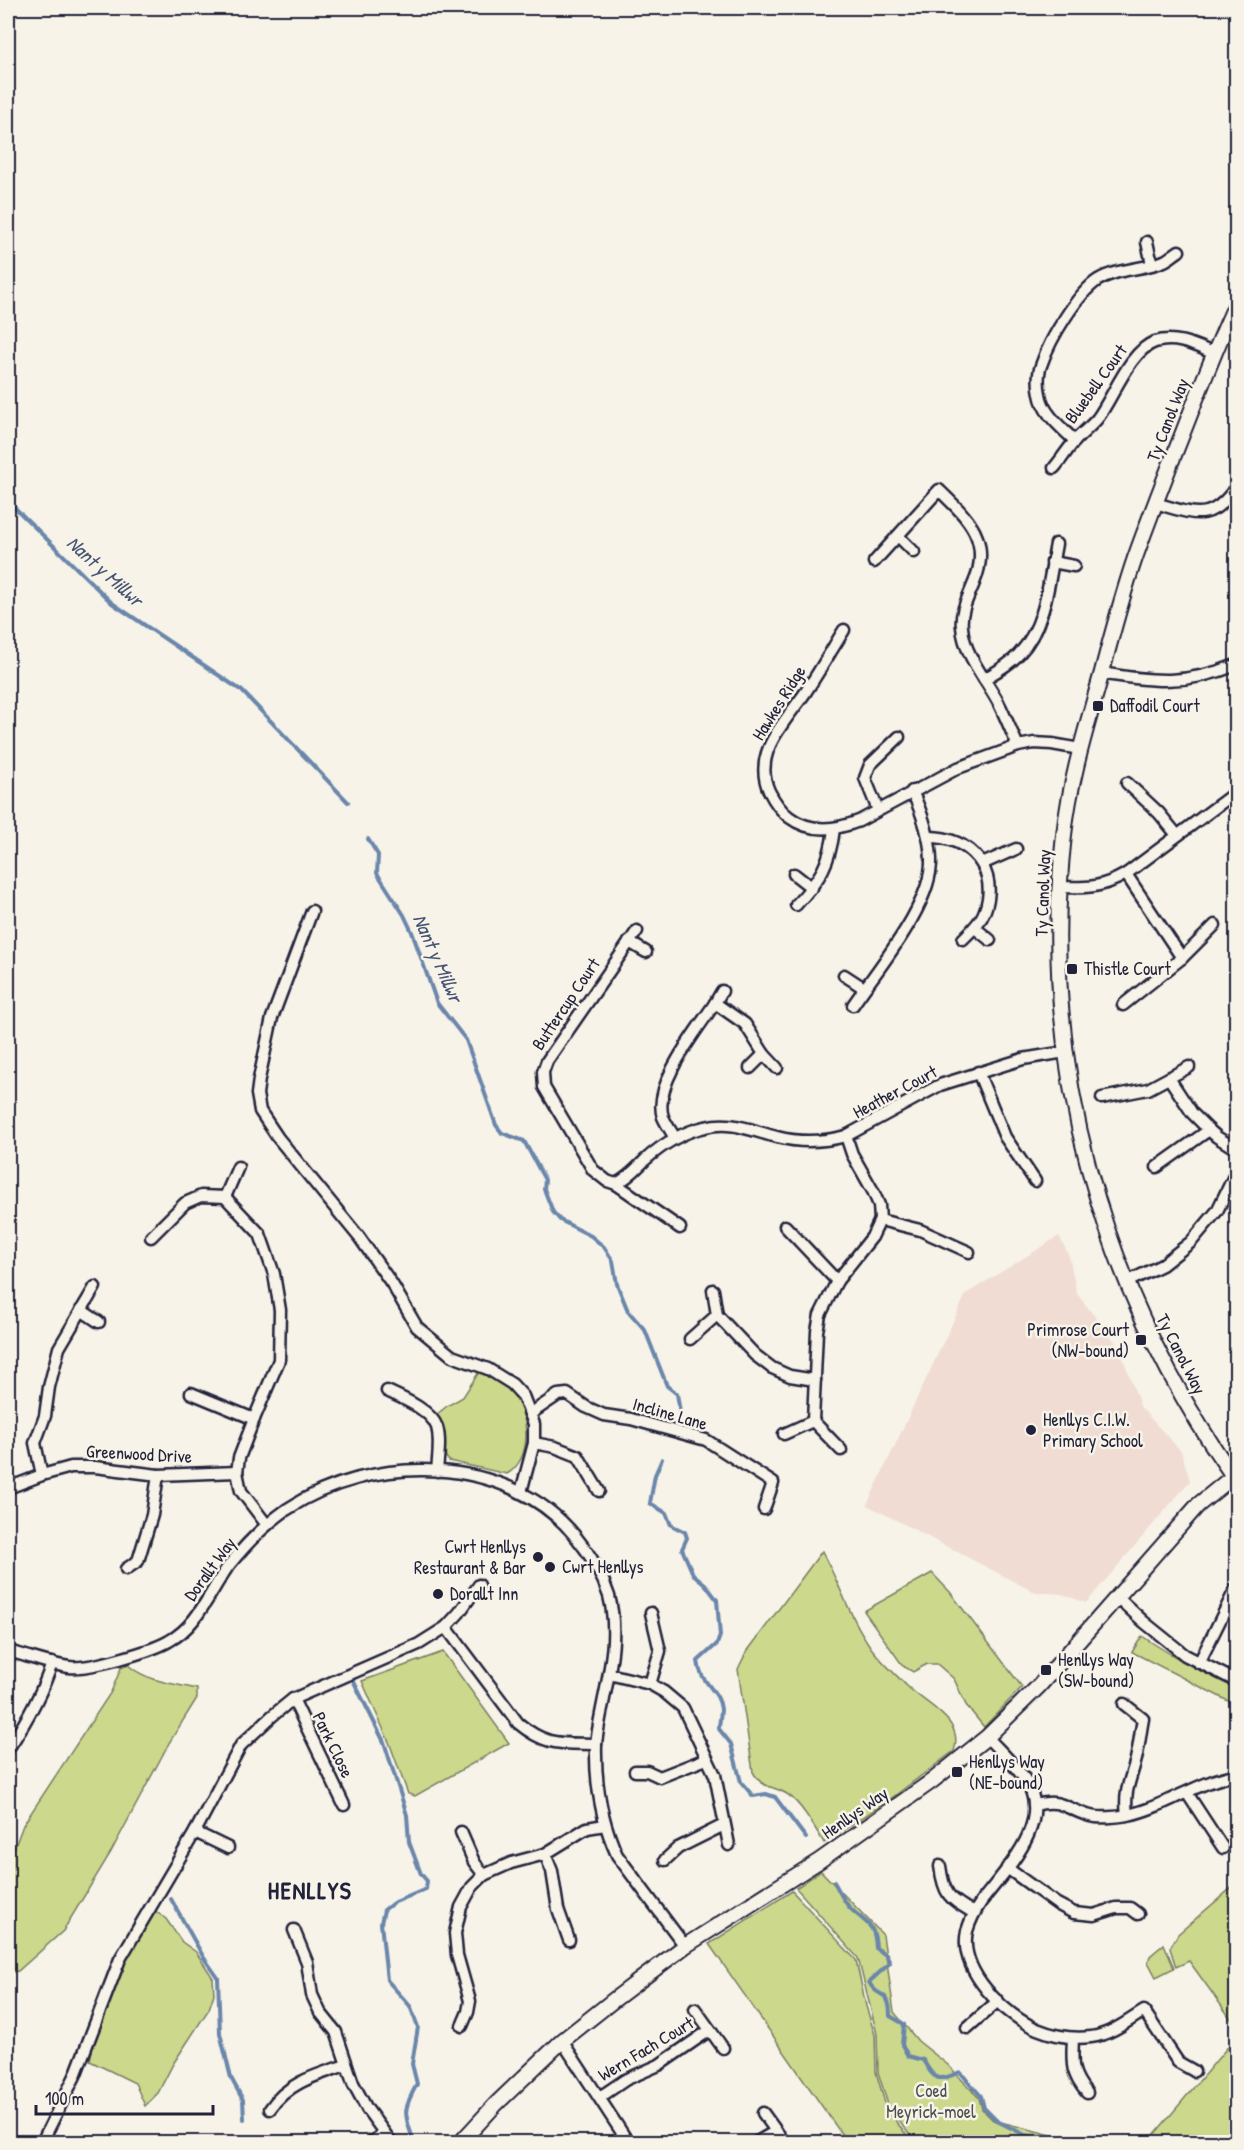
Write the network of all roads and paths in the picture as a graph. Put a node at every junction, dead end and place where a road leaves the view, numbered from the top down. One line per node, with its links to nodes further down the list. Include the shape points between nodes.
1 (1147, 242): 3 (street)
2 (1179, 251): 3 (street, Bluebell Court)
3 (1152, 264): 6 (street, Bluebell Court, via 1113,274 1088,288 1042,361 1039,383 1043,406)
4 (1236, 304): 5 (street, Ty Canol Way)
5 (1213, 353): 6 (street, Bluebell Court, via 1169,340 1144,348 1096,419); 9 (street, Ty Canol Way)
6 (1075, 441): 7 (street, Bluebell Court)
7 (1054, 468)
8 (1236, 487): 9 (street, via 1224,504 1213,511 1200,513)
9 (1155, 503): 18 (street, Ty Canol Way)
10 (897, 536): 12 (street); 13 (street); 19 (street, via 935,486 972,524 981,552 964,605 962,628 968,652)
11 (1056, 544): 14 (street)
12 (914, 552)
13 (874, 562)
14 (1052, 562): 15 (street); 19 (street, via 1039,620 1028,642 1020,654)
15 (1074, 566)
16 (844, 630): 27 (street, Hawkes Ridge, via 777,731 764,763 764,779 777,806 803,825)
17 (1236, 665): 18 (street, via 1189,679 1143,680)
18 (1101, 673): 22 (street, Ty Canol Way)
19 (984, 680): 21 (street)
20 (899, 737): 26 (street, via 870,765 865,778)
21 (1018, 746): 22 (street, Hawkes Ridge, via 1034,743); 24 (street, Hawkes Ridge, via 958,768)
22 (1080, 749): 34 (street, Ty Canol Way, via 1064,832)
23 (1127, 783): 28 (street)
24 (912, 791): 26 (street, Hawkes Ridge); 29 (street)
25 (1236, 792): 28 (street)
26 (878, 810): 27 (street, Hawkes Ridge)
27 (834, 829): 35 (street, via 825,867)
28 (1177, 835): 33 (street)
29 (928, 837): 31 (street, via 940,836 964,845); 47 (street, via 931,860 923,896)
30 (1016, 849): 31 (street)
31 (982, 864): 39 (street, via 988,879 988,898)
32 (794, 874): 35 (street)
33 (1126, 874): 34 (street, via 1099,886); 45 (street)
34 (1059, 887): 52 (street, Ty Canol Way)
35 (812, 888): 36 (street)
36 (796, 905)
37 (312, 911): 86 (street, via 272,1018 257,1094 260,1111 360,1237 417,1327 452,1356 488,1369 512,1384 523,1396)
38 (1215, 925): 45 (street)
39 (975, 928): 41 (street); 42 (street)
40 (637, 931): 43 (street, Buttercup Court)
41 (963, 939)
42 (990, 940)
43 (629, 942): 44 (street); 68 (street, Buttercup Court, via 543,1072 551,1102 582,1154 593,1170)
44 (646, 952)
45 (1182, 958): 51 (street)
46 (844, 975): 47 (street)
47 (864, 988): 50 (street)
48 (722, 992): 49 (street)
49 (715, 1003): 53 (street, via 745,1024); 62 (street, via 666,1084 663,1116)
50 (853, 1005)
51 (1123, 1005)
52 (1065, 1052): 57 (street, Heather Court); 76 (street, Ty Canol Way, via 1081,1141 1106,1229)
53 (764, 1054): 55 (street); 56 (street)
54 (1189, 1067): 58 (street)
55 (750, 1068)
56 (777, 1068)
57 (978, 1072): 61 (street, Heather Court, via 940,1085); 67 (street, via 1005,1137)
58 (1169, 1078): 59 (street, via 1148,1089); 60 (street, via 1192,1113)
59 (1102, 1098)
60 (1209, 1130): 63 (street); 65 (street)
61 (846, 1136): 62 (street, via 825,1142 802,1141 724,1124); 70 (street, Heather Court, via 879,1205)
62 (675, 1137): 68 (street)
63 (1236, 1149)
64 (238, 1167): 69 (street)
65 (1157, 1167)
66 (1236, 1172): 76 (street, via 1217,1211 1191,1242 1162,1265)
67 (1035, 1180)
68 (616, 1184): 72 (street, Buttercup Court)
69 (225, 1197): 73 (street, via 201,1196 185,1203); 87 (street, via 260,1234 274,1274 280,1310 279,1360)
70 (880, 1220): 74 (street, via 920,1230); 75 (street, via 872,1238)
71 (785, 1226): 75 (street)
72 (680, 1228)
73 (151, 1237)
74 (969, 1252)
75 (837, 1281): 83 (street, via 820,1315)
76 (1127, 1282): 96 (street, Ty Canol Way, via 1180,1395)
77 (95, 1287): 79 (street)
78 (712, 1290): 80 (street)
79 (81, 1310): 81 (street); 94 (street, via 59,1348 45,1416 35,1443)
80 (717, 1315): 82 (street); 83 (street, via 772,1368)
81 (99, 1322)
82 (690, 1339)
83 (815, 1380): 88 (street)
84 (387, 1391): 92 (street, via 423,1411 436,1426)
85 (191, 1393): 87 (street)
86 (530, 1414): 90 (street); 100 (street, Incline Lane, via 558,1395 567,1394 604,1415 706,1440 773,1483)
87 (254, 1419): 93 (street)
88 (813, 1421): 89 (street); 91 (street)
89 (784, 1434)
90 (534, 1443): 98 (street, via 578,1456); 99 (street)
91 (841, 1450)
92 (437, 1471): 99 (street, Dorallt Way, via 489,1480); 101 (street, Dorallt Way, via 412,1470 349,1480 306,1498)
93 (237, 1472): 95 (street, Greenwood Drive); 101 (street, via 241,1491)
94 (42, 1475): 95 (street, Greenwood Drive, via 71,1467); 97 (street, Greenwood Drive)
95 (158, 1475): 102 (street, via 152,1515 138,1561)
96 (1235, 1475): 105 (street, Henllys Way, via 1198,1505)
97 (8, 1488)
98 (599, 1491)
99 (521, 1492): 111 (street, Dorallt Way, via 566,1524 602,1575 614,1624)
100 (764, 1509)
101 (267, 1525): 109 (street, Dorallt Way, via 230,1565 187,1628 169,1641 86,1668)
102 (126, 1569)
103 (479, 1585): 107 (street)
104 (1236, 1588): 110 (street)
105 (1117, 1597): 110 (street, via 1163,1638); 116 (street, Henllys Way, via 1039,1686)
106 (651, 1613): 113 (street, via 660,1651)
107 (446, 1627): 114 (street, via 419,1644); 117 (street, via 518,1723 544,1740)
108 (8, 1651): 109 (street, Dorallt Way)
109 (52, 1663): 118 (street, via 28,1718)
110 (1199, 1663): 112 (street)
111 (609, 1674): 113 (street); 117 (street, Dorallt Way)
112 (1236, 1681)
113 (650, 1684): 119 (street, via 682,1708)
114 (293, 1700): 124 (street, Park Close); 128 (street, via 241,1745)
115 (1124, 1704): 125 (street, via 1143,1719 1127,1784)
116 (987, 1737): 123 (street, via 1024,1778); 142 (street, Henllys Way, via 819,1860)
117 (596, 1744): 126 (street, Dorallt Way, via 595,1766)
118 (8, 1749)
119 (706, 1759): 120 (street, via 660,1777); 127 (street, via 715,1774)
120 (635, 1771)
121 (1236, 1775): 122 (street, via 1219,1778)
122 (1187, 1793): 125 (street); 132 (street)
123 (1035, 1805): 125 (street, via 1048,1801 1089,1816); 136 (street, via 1029,1836)
124 (344, 1806)
125 (1127, 1815)
126 (605, 1825): 133 (street, via 587,1828); 142 (street, Dorallt Way, via 617,1855)
127 (724, 1826): 130 (street); 134 (street, via 686,1844)
128 (195, 1832): 131 (street); 159 (street, via 120,1959 75,2076)
129 (460, 1832): 137 (street)
130 (729, 1845)
131 (228, 1848)
132 (1223, 1848)
133 (545, 1854): 137 (street); 141 (street)
134 (665, 1860)
135 (940, 1866): 138 (street, via 942,1885 951,1900)
136 (1007, 1868): 138 (street); 139 (street, via 1074,1913 1094,1915 1130,1908)
137 (484, 1875): 145 (street, via 461,1908 454,1933 470,2001)
138 (974, 1913): 143 (street, via 967,1933 968,1958 975,1974)
139 (1138, 1914)
140 (294, 1930): 151 (street, via 307,1962 312,1995 336,2032)
141 (569, 1940)
142 (685, 1946): 149 (street, Henllys Way)
143 (998, 2001): 146 (street); 148 (street, via 1038,2029)
144 (695, 2009): 147 (street)
145 (462, 2026)
146 (968, 2028)
147 (710, 2030): 150 (street); 154 (street, Wern Fach Court)
148 (1073, 2038): 152 (street, via 1110,2031 1144,2011 1178,2061); 153 (street, via 1072,2064 1076,2079)
149 (562, 2041): 154 (street); 162 (street, Henllys Way)
150 (723, 2048)
151 (346, 2065): 155 (street, via 299,2081 278,2096); 158 (street, via 367,2109)
152 (1194, 2071)
153 (1087, 2092)
154 (600, 2097): 163 (street)
155 (270, 2109)
156 (763, 2114): 157 (street)
157 (776, 2131): 164 (street); 165 (street)
158 (384, 2133): 160 (street); 161 (street)
159 (42, 2142)
160 (372, 2142)
161 (391, 2142)
162 (461, 2142)
163 (628, 2142)
164 (757, 2142)
165 (784, 2142)

